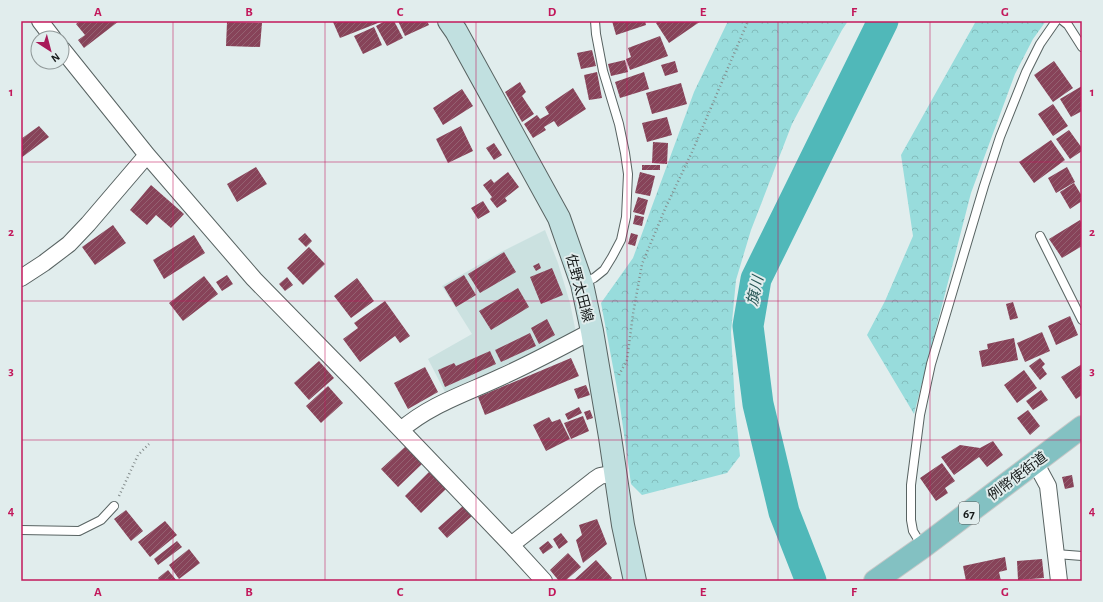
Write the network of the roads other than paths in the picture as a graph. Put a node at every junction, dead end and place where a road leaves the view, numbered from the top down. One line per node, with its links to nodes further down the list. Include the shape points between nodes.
1 (40, 21): 6 (street)
2 (449, 21): 12 (main road, 佐野太田線, via 559,218)
3 (595, 21): 12 (lane, via 603,71 625,153 628,174 626,217 621,240 604,270)
4 (1056, 21): 22 (lane, via 1040,44 1026,72 1000,137 931,364 920,415 911,485 913,531)
5 (1063, 21): 7 (lane, via 1068,24)
6 (47, 30)
7 (1082, 47)
8 (70, 60): 9 (street)
9 (147, 155): 11 (street, via 69,244); 16 (street, via 254,279)
10 (1040, 236): 13 (lane)
11 (21, 278)
12 (582, 284): 14 (main road, 佐野太田線)
13 (1082, 320)
14 (592, 331): 16 (street, via 502,377 449,400); 18 (main road, 佐野太田線)
15 (1082, 427): 17 (main road, 例幣使街道 / 67)
16 (401, 430): 21 (street)
17 (1036, 462): 22 (main road, 例幣使街道 / 67); 23 (street, via 1048,486)
18 (615, 473): 21 (street, via 594,480); 26 (main road, 佐野太田線)
19 (114, 506): 20 (lane, via 101,520 79,531)
20 (21, 530)
21 (512, 545): 25 (street)
22 (923, 547): 27 (main road, 例幣使街道 / 67)
23 (1056, 554): 24 (lane); 28 (street)
24 (1082, 556)
25 (544, 581)
26 (635, 581)
27 (875, 581)
28 (1059, 581)

